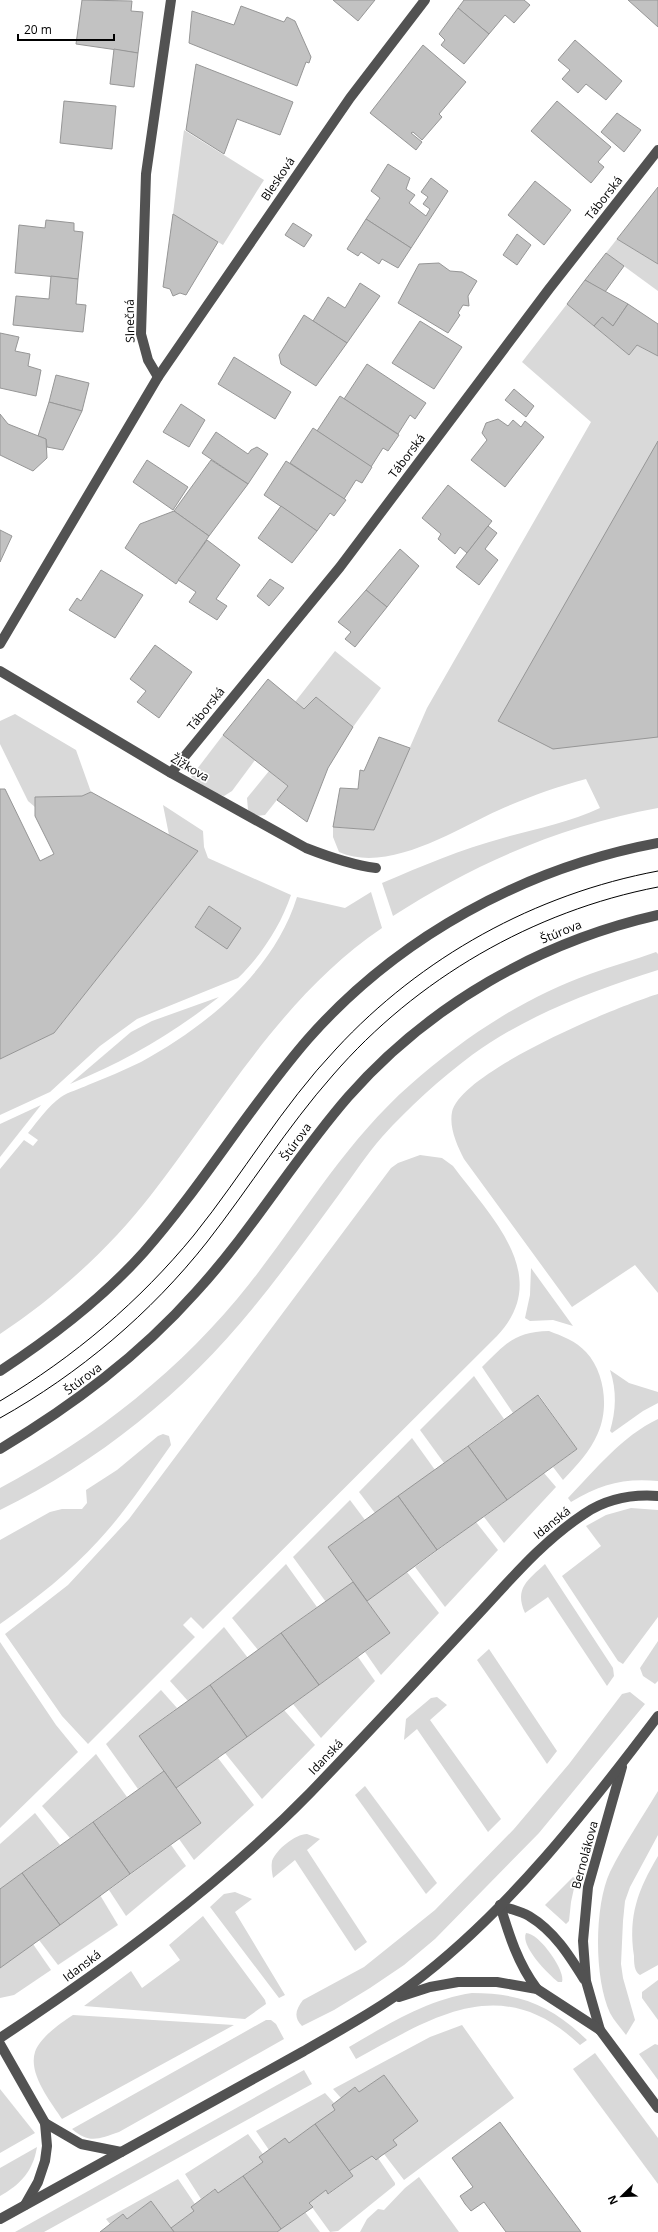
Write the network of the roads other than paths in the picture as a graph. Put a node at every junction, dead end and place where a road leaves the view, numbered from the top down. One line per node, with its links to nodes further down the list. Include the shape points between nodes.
1 (171, 0): 4 (street, Slnečná, via 146,181 141,334 148,360)
2 (425, 0): 4 (street, Blesková, via 350,98)
3 (658, 150): 7 (street, Táborská, via 549,289 340,567)
4 (158, 377): 5 (street)
5 (0, 644)
6 (0, 670): 7 (street, Žižkova)
7 (171, 773): 9 (street, Žižkova, via 306,848 360,866)
8 (658, 843): 11 (street, via 572,866 486,901 441,926 377,972 346,999 309,1038 143,1253 75,1318)
9 (376, 868)
10 (658, 915): 12 (street, Štúrova, via 602,930 529,960 489,982 423,1026 395,1049 347,1098 225,1260 158,1333 84,1395)
11 (0, 1371)
12 (0, 1449)
13 (658, 1496): 21 (street, Idanská, via 631,1496 601,1504 545,1544 308,1795 241,1858 71,1991)
14 (658, 1716): 15 (street)
15 (623, 1762): 16 (street, via 556,1844); 17 (street, Bernolákova, via 588,1887 583,1941)
16 (500, 1905): 17 (street, Bernolákova, via 528,1915 546,1927); 18 (street, Bernolákova, via 518,1957); 19 (street, via 433,1967)
17 (586, 1981): 20 (street, Bernolákova)
18 (537, 1989): 19 (street, Bernolákova, via 497,1982 458,1982 430,1987); 20 (street, Bernolákova)
19 (391, 1999): 25 (street, via 304,2051)
20 (600, 2030): 23 (street, Bernolákova)
21 (0, 2038)
22 (0, 2044): 24 (street)
23 (658, 2108)
24 (45, 2123): 25 (street, via 81,2144); 26 (street, via 45,2161 38,2182)
25 (121, 2152): 26 (street)
26 (24, 2205): 27 (street)
27 (0, 2219)

